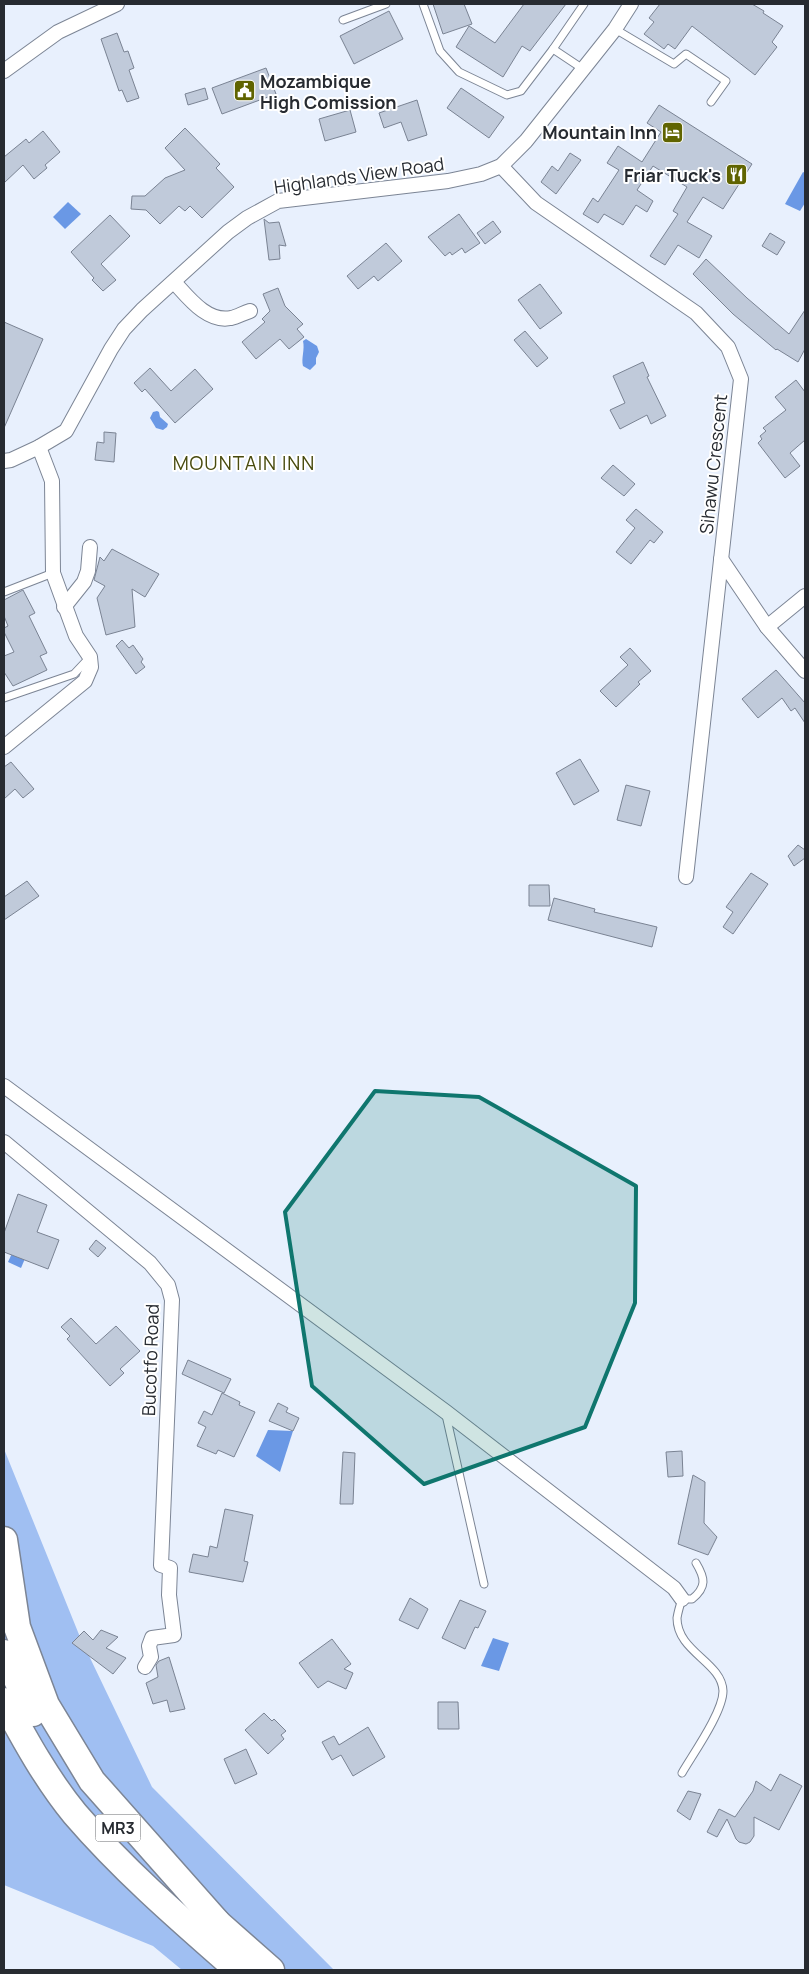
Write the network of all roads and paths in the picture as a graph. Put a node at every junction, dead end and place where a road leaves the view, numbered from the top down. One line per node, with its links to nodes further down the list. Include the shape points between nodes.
1 (117, 4): 10 (street, via 58,32)
2 (386, 4): 6 (lane)
3 (423, 4): 8 (lane, via 440,51 459,72 507,95 520,91)
4 (584, 4): 8 (lane)
5 (631, 4): 7 (street, Highlands View Road)
6 (343, 20)
7 (615, 29): 9 (street, Highlands View Road); 11 (lane, via 674,64 686,54 726,81)
8 (553, 49): 9 (lane)
9 (583, 69): 12 (street, Highlands View Road, via 526,141)
10 (4, 72)
11 (711, 102)
12 (501, 166): 13 (street, Highlands View Road, via 482,174 448,181 278,201 228,232); 18 (street, Sihawu Crescent, via 536,203 696,313 728,347 741,379)
13 (174, 282): 14 (street, via 214,318 231,318); 15 (street, Highlands View Road, via 124,329 66,431)
14 (250, 311)
15 (39, 447): 16 (street, Highlands View Road); 19 (street, via 52,481)
16 (4, 462)
17 (90, 546): 22 (street, via 84,582)
18 (722, 559): 23 (street); 28 (street, Sihawu Crescent)
19 (53, 573): 20 (lane); 22 (street)
20 (4, 592)
21 (805, 596): 23 (street)
22 (64, 607): 24 (street, via 76,636)
23 (768, 627): 25 (street)
24 (90, 657): 26 (lane, via 74,674); 27 (street, via 91,667 85,680)
25 (805, 671)
26 (4, 698)
27 (4, 747)
28 (686, 877)
29 (4, 1086): 31 (street)
30 (4, 1142): 37 (street, Bucotfo Road, via 150,1263 168,1285 172,1300 161,1565 170,1568 169,1595 174,1635 152,1638 149,1646 151,1657)
31 (446, 1412): 34 (lane); 35 (street, via 674,1588)
32 (4, 1540): 40 (highway, via 17,1627 46,1705 92,1781)
33 (696, 1563): 35 (lane, via 703,1583 701,1592 692,1599)
34 (484, 1584)
35 (682, 1599): 39 (lane, via 677,1618 681,1635 720,1679 723,1692 717,1714)
36 (4, 1653): 40 (highway, MR3, via 37,1720 88,1794 141,1854)
37 (145, 1667)
38 (4, 1701): 41 (highway, MR3, via 34,1755 75,1813 124,1866)
39 (682, 1773)
40 (217, 1922): 42 (highway, MR3)
41 (238, 1970)
42 (272, 1970)

